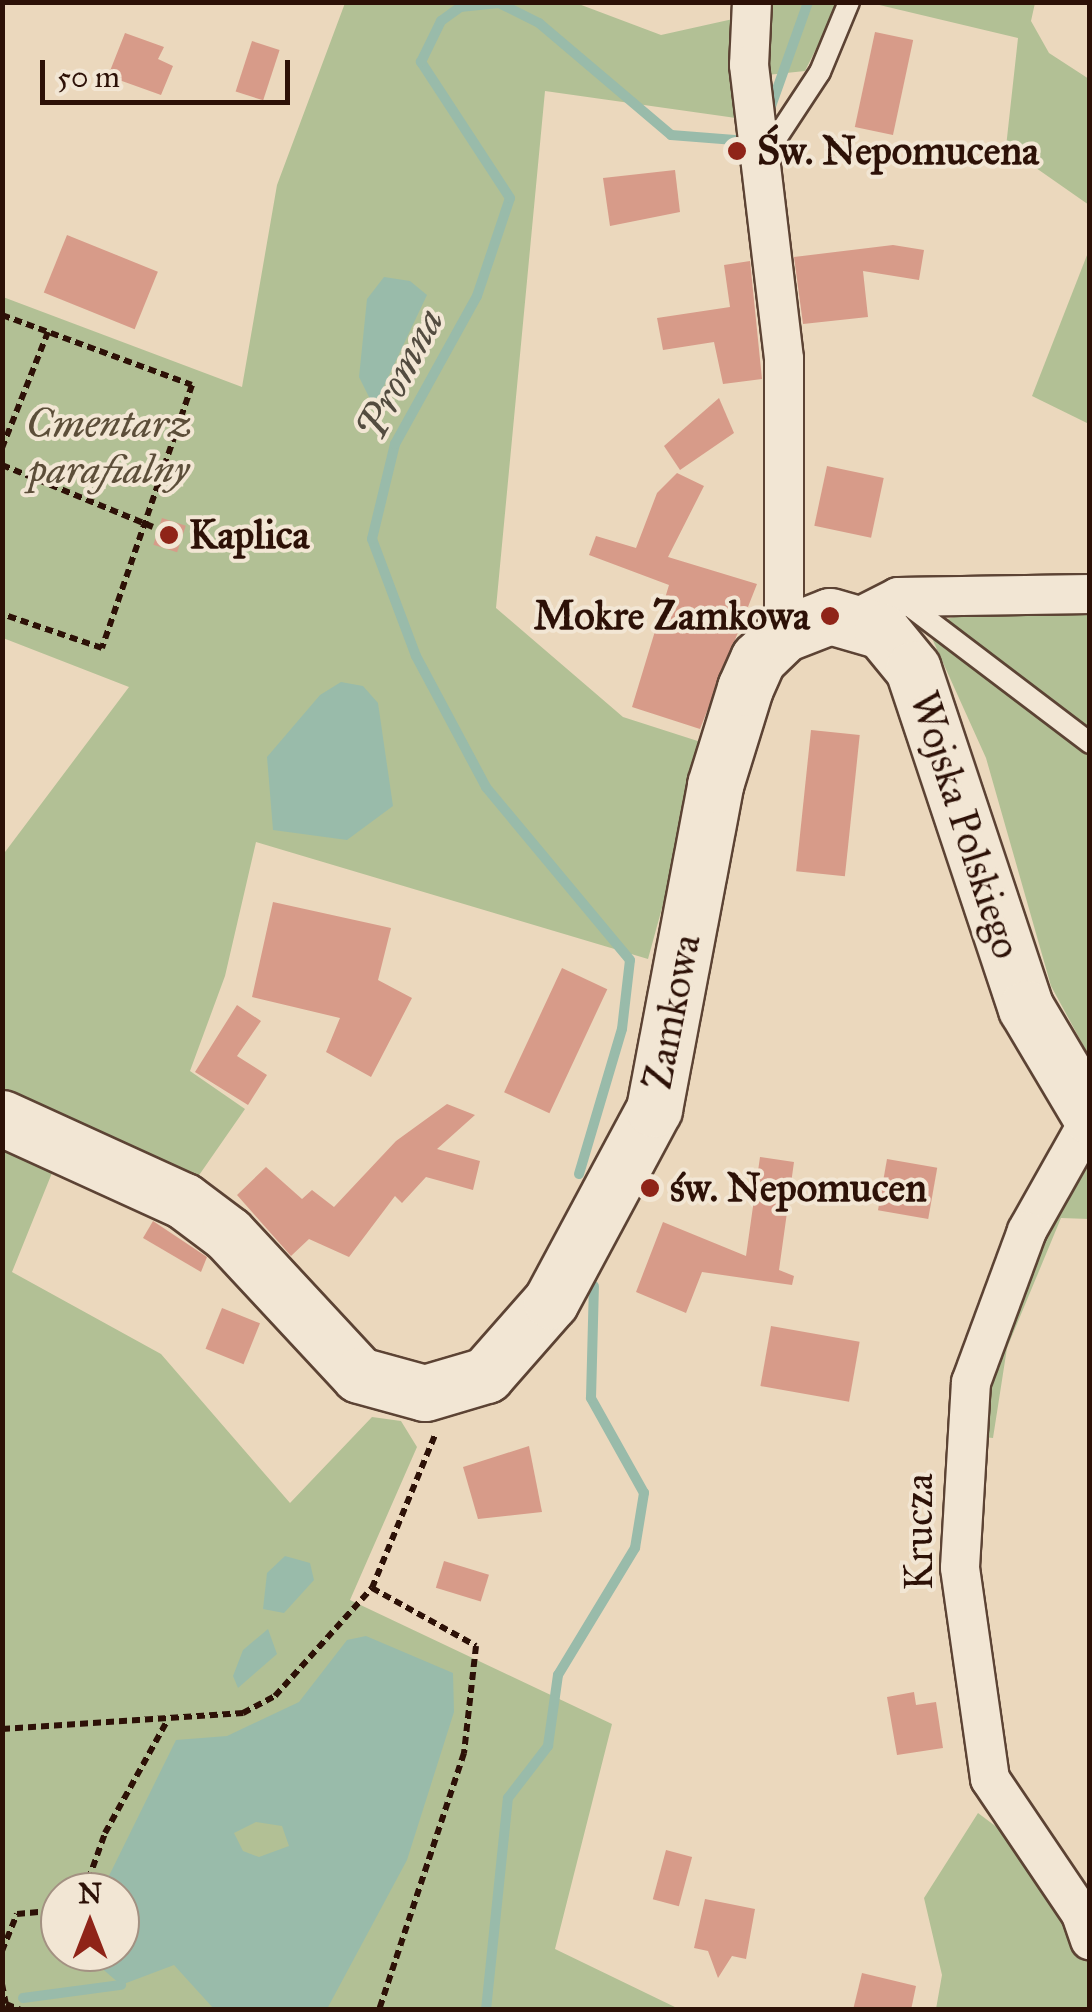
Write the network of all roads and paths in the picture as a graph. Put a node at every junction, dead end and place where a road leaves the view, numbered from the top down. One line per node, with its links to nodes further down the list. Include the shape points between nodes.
1 (752, 2): 3 (street, via 748,65)
2 (848, 2): 3 (lane, via 820,72)
3 (762, 160): 12 (street, via 784,359)
4 (2, 315): 5 (path)
5 (48, 332): 6 (path); 8 (path, via 192,385)
6 (2, 448)
7 (2, 464): 8 (path)
8 (149, 525): 11 (path, via 102,648)
9 (1090, 594): 10 (street)
10 (878, 608): 12 (street, via 830,616); 13 (lane); 15 (street, Wojska Polskiego, via 882,631 913,669 1026,1008)
11 (2, 614)
12 (784, 634): 16 (street, Zamkowa, via 744,688 714,785 654,1109 551,1300 514,1351)
13 (1090, 743)
14 (2, 1118): 16 (street, Zamkowa, via 184,1201 228,1234 359,1375 394,1390)
15 (1090, 1118): 22 (street, Krucza, via 1027,1231 972,1382 960,1568 990,1779 1081,1914)
16 (454, 1388): 17 (path)
17 (372, 1588): 18 (path, via 275,1696 243,1713); 26 (path, via 476,1646 464,1752)
18 (168, 1720): 19 (path); 20 (path, via 105,1833)
19 (2, 1728)
20 (91, 1872)
21 (40, 1912): 23 (path, via 17,1914)
22 (1090, 1940)
23 (2, 1952)
24 (2, 1984): 25 (path, via 6,2004)
25 (22, 2010)
26 (379, 2010)

